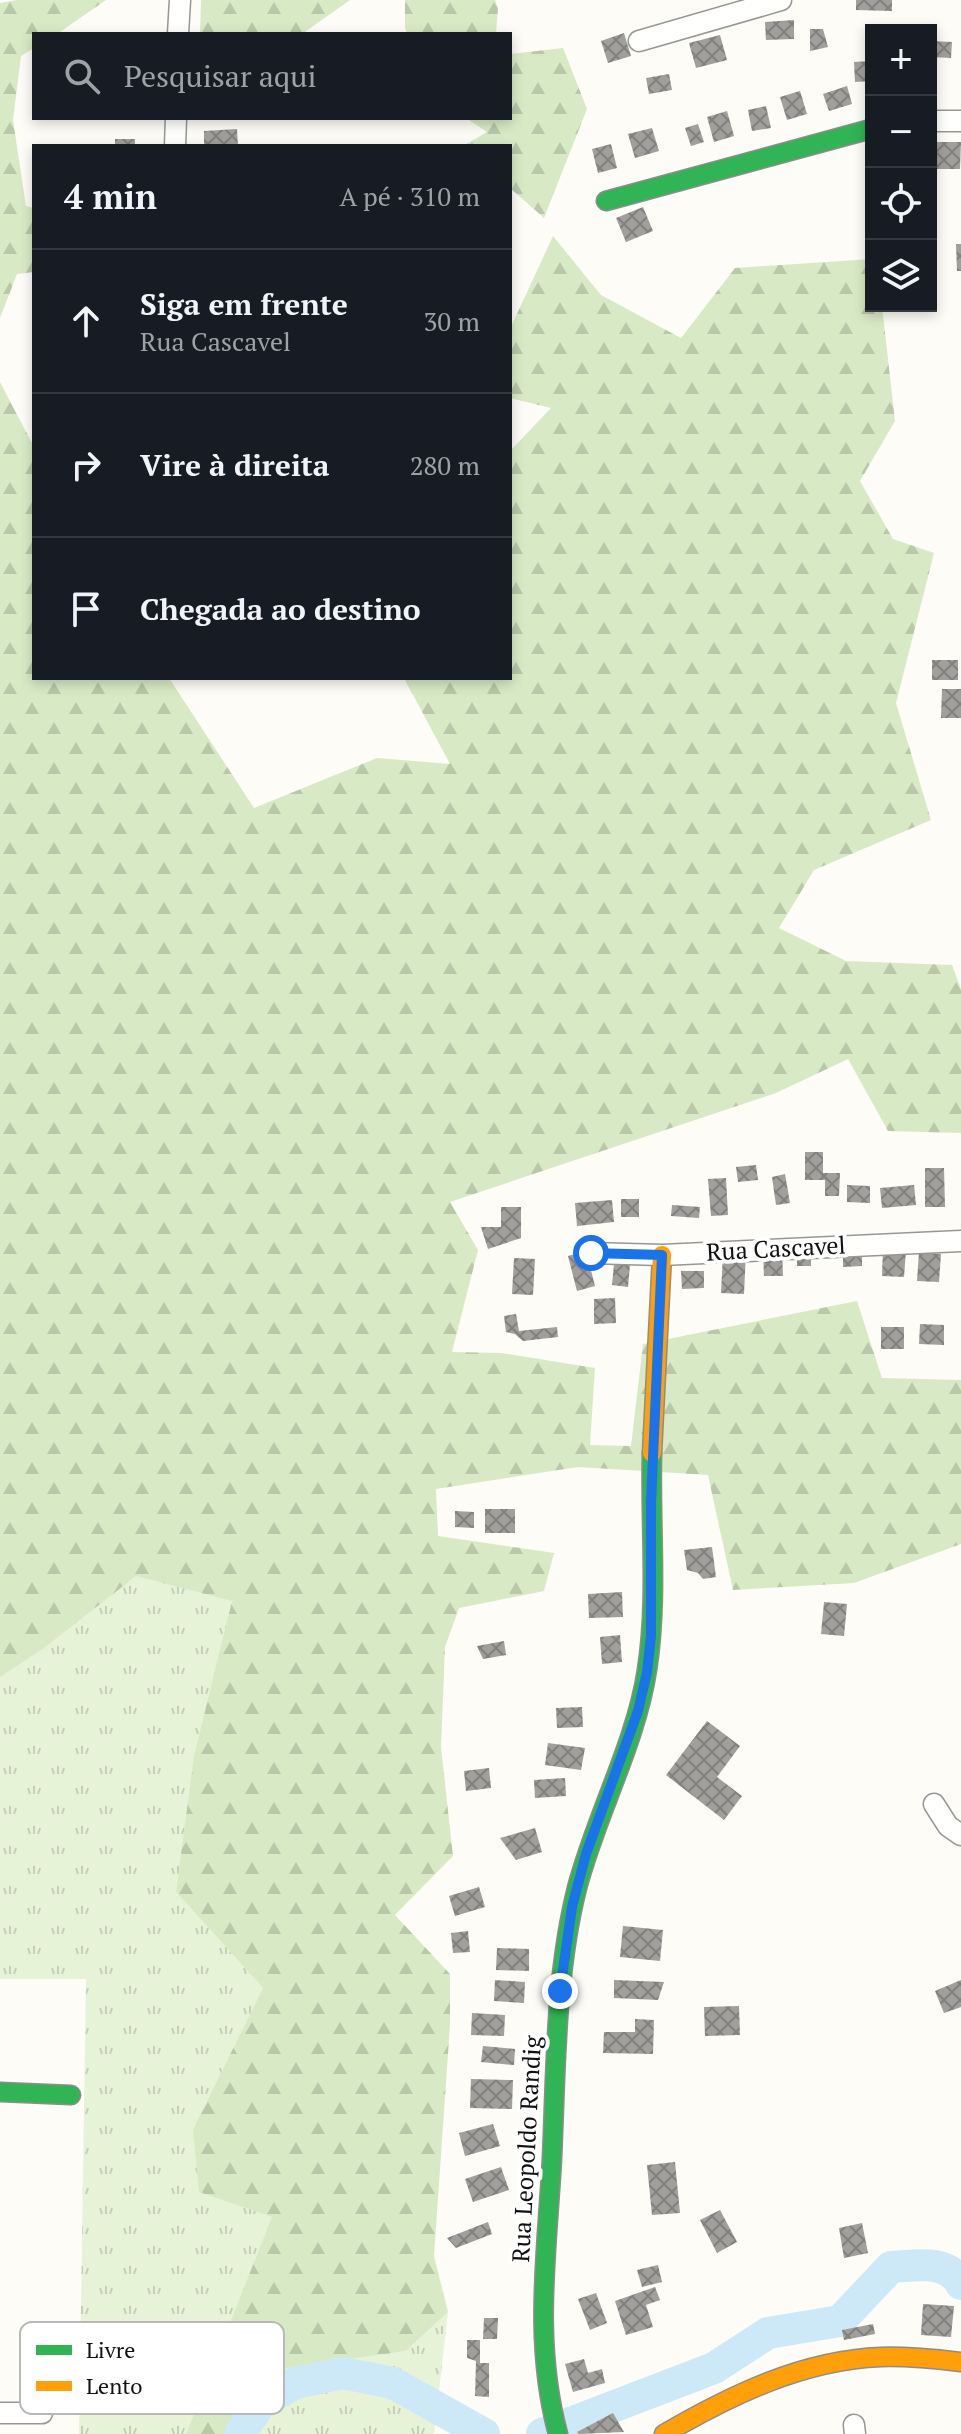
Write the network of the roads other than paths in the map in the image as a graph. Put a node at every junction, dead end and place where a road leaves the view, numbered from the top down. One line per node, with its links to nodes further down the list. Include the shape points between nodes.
1 (180, 0): 3 (street)
2 (781, 0): 4 (street)
3 (178, 32)
4 (639, 41)
5 (176, 120): 9 (street)
6 (937, 121): 7 (street)
7 (961, 121)
8 (865, 131): 10 (street)
9 (175, 144)
10 (606, 201)
11 (961, 1241): 13 (street, Rua Cascavel)
12 (591, 1253): 13 (street, Rua Cascavel)
13 (662, 1255): 19 (street, Rua Leopoldo Randig, via 647,1672 586,1854 560,1991 541,2306 542,2365)
14 (934, 1804): 15 (street)
15 (961, 1835)
16 (0, 2092): 17 (street)
17 (71, 2095)
18 (961, 2362): 20 (street, via 872,2358 824,2364 753,2388)
19 (556, 2428)
20 (664, 2434)

